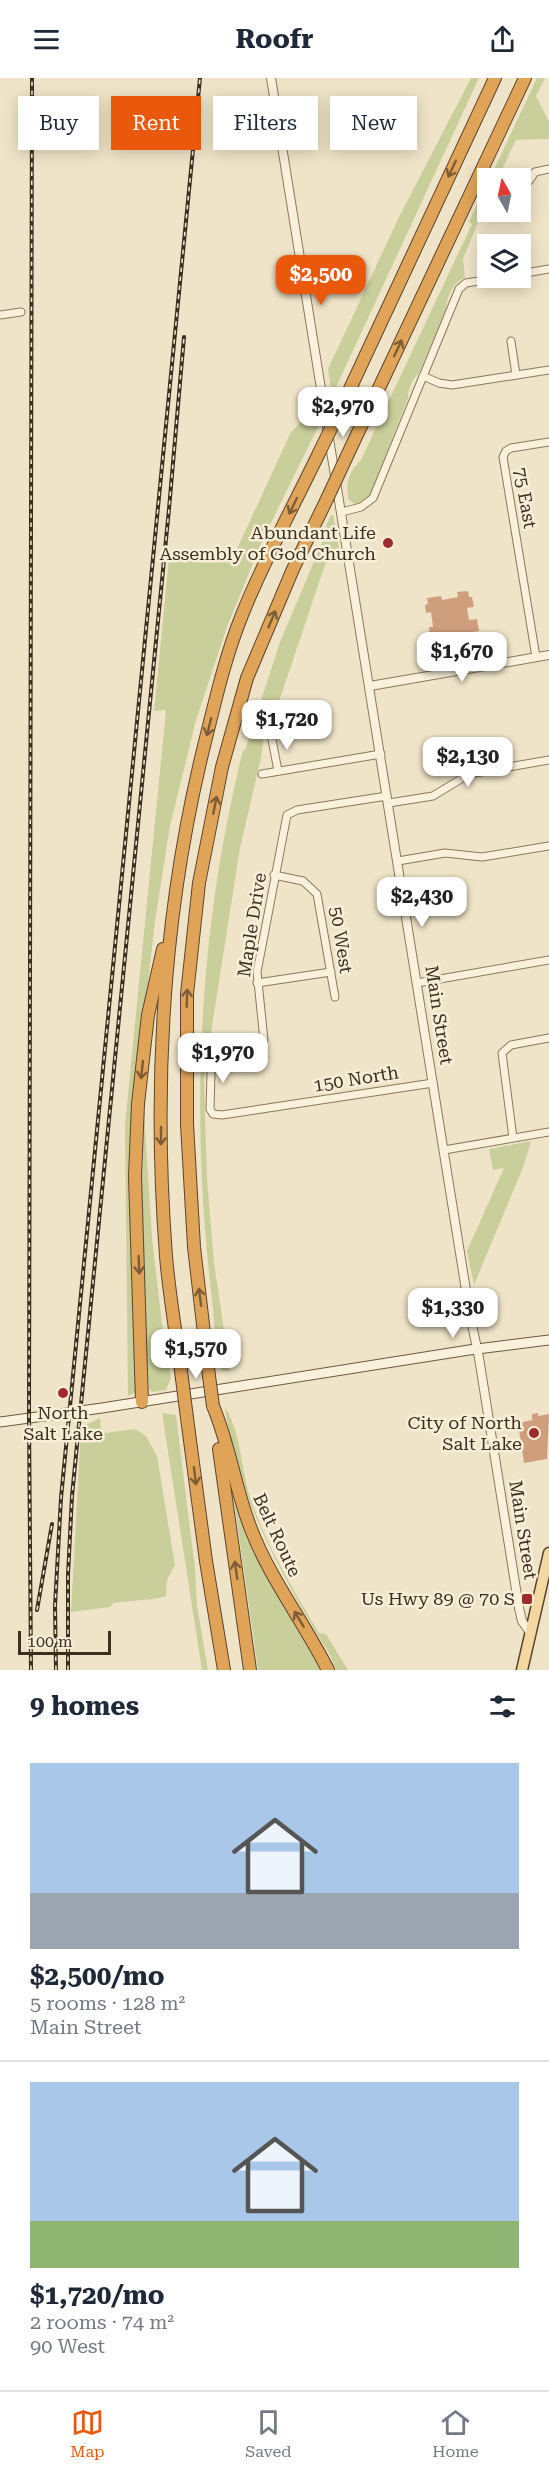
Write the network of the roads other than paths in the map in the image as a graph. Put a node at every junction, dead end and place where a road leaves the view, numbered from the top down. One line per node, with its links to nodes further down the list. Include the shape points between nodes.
1 (271, 78): 16 (street, Main Street)
2 (495, 78): 29 (highway, one-way to 29, bridge, via 242,616 220,682 198,770)
3 (525, 78): 44 (highway, one-way to 3, bridge, via 189,1179 187,994 196,906 222,767 247,678 293,569)
4 (549, 168): 5 (street, via 535,172)
5 (531, 179)
6 (549, 269): 7 (street)
7 (531, 272)
8 (477, 282): 14 (street, via 463,285)
9 (21, 312): 10 (street)
10 (0, 315)
11 (511, 340): 13 (street)
12 (549, 370): 13 (street)
13 (516, 375): 14 (street, via 452,385)
14 (423, 376): 16 (street, via 373,498 361,507)
15 (549, 442): 18 (street, 75 East, via 506,451 503,460)
16 (342, 512): 19 (street, Main Street)
17 (549, 655): 18 (street)
18 (536, 657): 19 (street)
19 (370, 686): 21 (street, Main Street)
20 (271, 734): 23 (street)
21 (381, 754): 23 (street); 25 (street, Main Street)
22 (549, 760): 25 (street, via 469,774 433,796)
23 (278, 771): 24 (street)
24 (262, 774)
25 (388, 800): 27 (street, Main Street); 28 (street, Maple Drive, via 289,813)
26 (549, 846): 27 (street, via 482,857 445,853)
27 (398, 861): 33 (street, Main Street)
28 (274, 876): 31 (street, 50 West, via 303,881 319,898); 32 (street, Maple Drive)
29 (172, 910): 43 (highway, one-way to 43, via 148,1015 138,1104 135,1176); 48 (highway, one-way to 48, bridge, via 162,1070 166,1257)
30 (549, 960): 33 (street)
31 (331, 972): 32 (street); 34 (street, 50 West)
32 (257, 983): 37 (street, Maple Drive, via 263,1042 216,1052 213,1056)
33 (417, 983): 36 (street, Main Street)
34 (335, 997)
35 (549, 1038): 39 (street, via 511,1045 502,1053)
36 (433, 1083): 37 (street, 150 North, via 222,1115); 40 (street, Main Street)
37 (212, 1113)
38 (549, 1132): 39 (street)
39 (513, 1138): 40 (street)
40 (444, 1150): 42 (street, Main Street)
41 (549, 1340): 42 (main road)
42 (477, 1350): 43 (main road); 47 (street, Main Street, via 519,1608)
43 (142, 1402): 45 (main road)
44 (213, 1406): 49 (highway, one-way to 44); 50 (highway, Belt Route, one-way to 44, via 251,1530 233,1476 224,1431)
45 (0, 1422)
46 (549, 1554): 47 (main road)
47 (531, 1634): 51 (main road)
48 (224, 1670)
49 (250, 1670)
50 (328, 1670)
51 (522, 1670)

